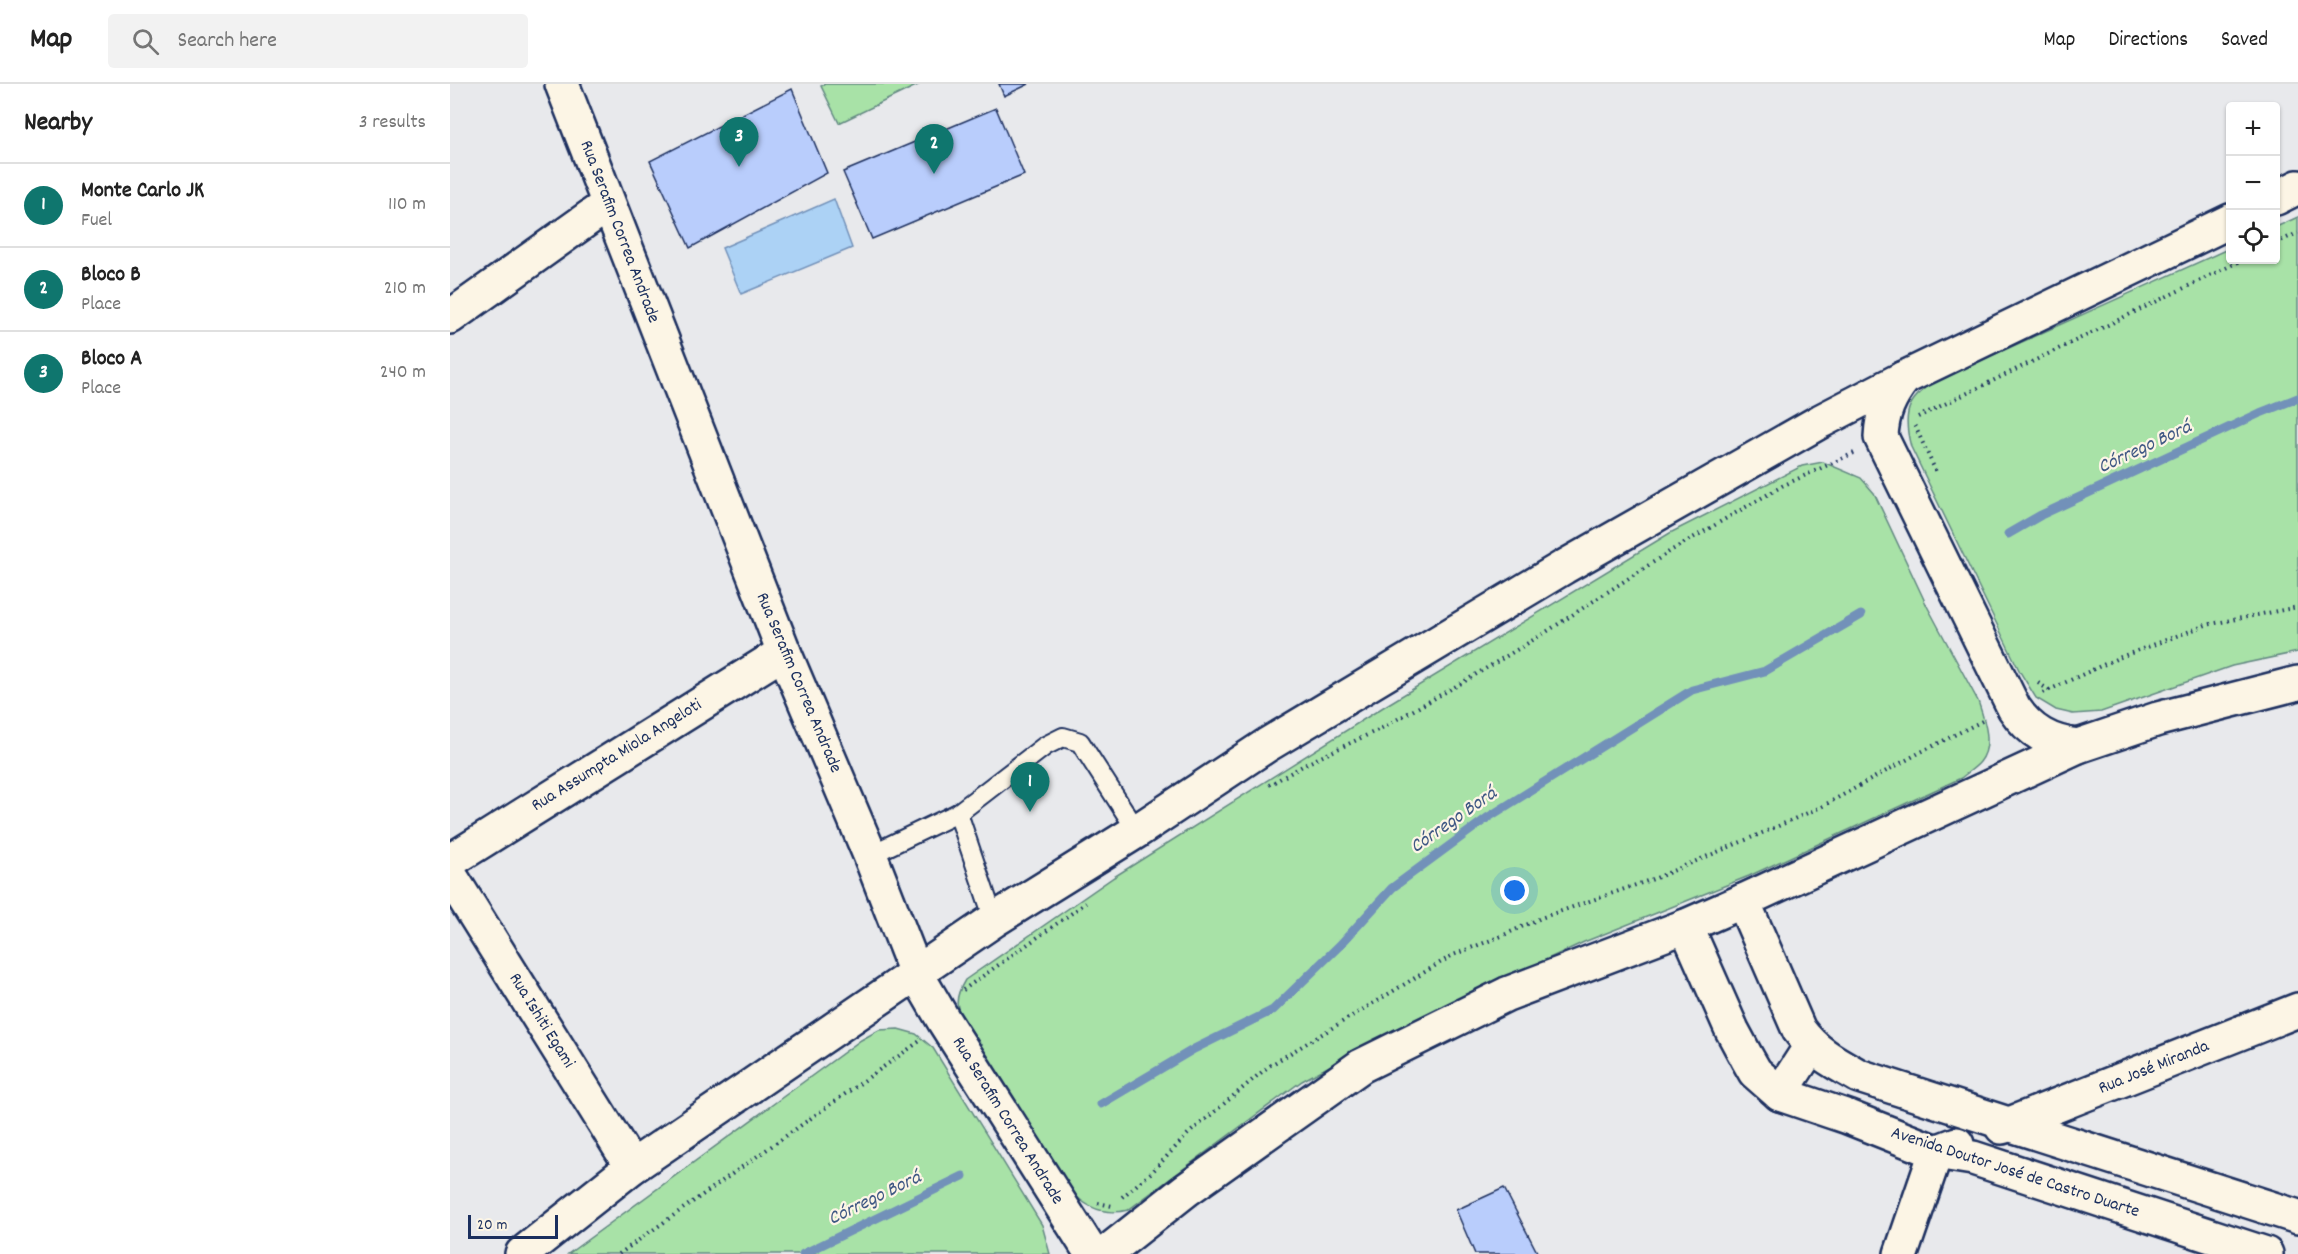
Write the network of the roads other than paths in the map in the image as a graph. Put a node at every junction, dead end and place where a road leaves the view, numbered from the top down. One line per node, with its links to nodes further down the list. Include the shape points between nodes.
1 (562, 84): 4 (street, Rua Serafim Correa Andrade)
2 (2298, 187): 3 (street)
3 (2280, 196)
4 (607, 205): 6 (street); 10 (street, Rua Serafim Correa Andrade)
5 (2226, 223): 7 (street)
6 (450, 317)
7 (1904, 378): 8 (street); 9 (street, via 1884,412)
8 (1821, 420): 9 (street, via 1847,422); 16 (street, via 1543,579 1267,745)
9 (1881, 437): 12 (street)
10 (784, 651): 17 (street, Rua Serafim Correa Andrade); 18 (street, Rua Assumpta Miola Angeloti)
11 (2298, 683): 13 (street, via 2158,719)
12 (2014, 708): 13 (street, via 2041,736); 14 (street, via 2012,748)
13 (2078, 746): 14 (street)
14 (1994, 783): 20 (street)
15 (958, 813): 16 (lane, via 1045,746 1063,737 1080,742); 17 (lane); 21 (lane)
16 (1137, 831): 21 (street)
17 (870, 855): 23 (street, Rua Serafim Correa Andrade)
18 (450, 861)
19 (450, 875): 29 (street, Rua Ishiti Egami)
20 (1743, 901): 22 (street); 25 (street, via 1799,1029)
21 (994, 920): 23 (street)
22 (1686, 926): 26 (street, Avenida Doutor José de Castro Duarte, via 1747,1058 1755,1072); 35 (street, via 1507,994 1361,1066 1186,1190)
23 (916, 974): 29 (street); 32 (street, Rua Serafim Correa Andrade)
24 (2298, 1010): 27 (street, Rua José Miranda)
25 (1811, 1046): 26 (street); 27 (street, via 1859,1076)
26 (1780, 1094): 28 (street, Avenida Doutor José de Castro Duarte)
27 (2009, 1125): 28 (street, Rua José Miranda); 30 (street)
28 (1936, 1152): 33 (street, Avenida Doutor José de Castro Duarte, via 1972,1158); 36 (street)
29 (632, 1167): 34 (street)
30 (2251, 1201): 31 (street); 33 (street)
31 (2298, 1217)
32 (1085, 1244)
33 (2246, 1251)
34 (522, 1254)
35 (1105, 1254)
36 (1901, 1254)

